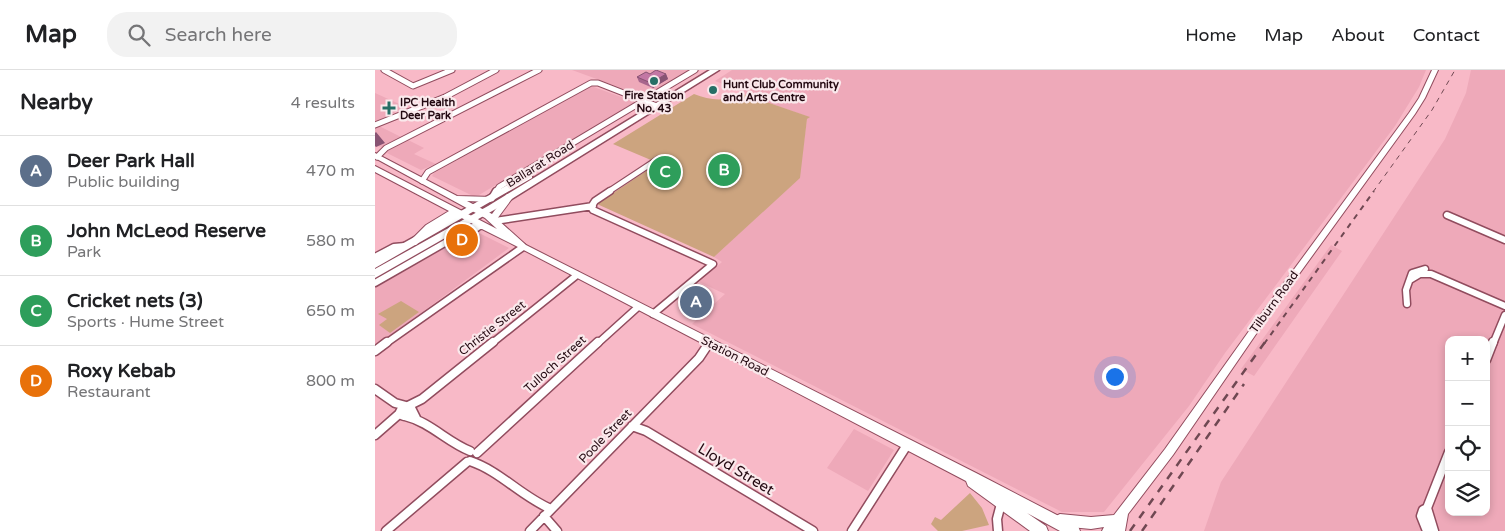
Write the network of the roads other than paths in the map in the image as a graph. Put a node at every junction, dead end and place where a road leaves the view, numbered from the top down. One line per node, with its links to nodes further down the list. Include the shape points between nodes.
1 (384, 70): 2 (street, via 417,86)
2 (452, 70)
3 (496, 70): 12 (street, via 445,97)
4 (539, 70): 13 (street)
5 (695, 70): 9 (street)
6 (704, 70): 9 (highway, Ballarat Road)
7 (715, 70): 9 (highway, Ballarat Road)
8 (1435, 70): 53 (street, Tilburn Road, via 1407,122 1125,509)
9 (650, 103): 10 (highway, Ballarat Road); 11 (street); 16 (street, via 600,84 585,86 428,172); 17 (highway, Ballarat Road)
10 (620, 121): 11 (street); 19 (highway, Ballarat Road)
11 (608, 122): 19 (street, via 499,188)
12 (375, 125)
13 (376, 155): 16 (main road, Station Road)
14 (658, 159): 20 (street, via 604,196)
15 (375, 169): 23 (main road, Station Road)
16 (421, 181): 18 (main road, Station Road)
17 (511, 196): 21 (highway, Ballarat Road); 24 (main road)
18 (452, 197): 19 (main road); 21 (main road, Station Road)
19 (491, 199): 21 (highway, Ballarat Road)
20 (595, 207): 24 (street); 36 (street, via 713,264)
21 (478, 211): 23 (highway, Ballarat Road); 24 (main road, Station Road)
22 (1447, 215): 25 (street)
23 (470, 220): 26 (highway, Ballarat Road); 27 (main road, Station Road); 30 (highway, Ballarat Road); 32 (street, via 465,232)
24 (494, 220): 27 (main road, Station Road)
25 (1505, 240)
26 (411, 244): 28 (street, via 394,247); 29 (highway, Ballarat Road)
27 (521, 246): 31 (main road, Station Road); 39 (street)
28 (375, 257)
29 (375, 264)
30 (375, 274)
31 (577, 275): 34 (main road, Station Road); 42 (street, Christie Street)
32 (375, 283)
33 (1407, 304): 35 (street, via 1406,290 1411,280 1424,273 1446,278)
34 (638, 306): 36 (main road, Station Road); 46 (street, Tulloch Street)
35 (1505, 306)
36 (653, 314): 38 (main road, Station Road)
37 (1505, 315): 40 (street)
38 (712, 344): 43 (street, Poole Street); 45 (main road, Station Road)
39 (375, 351)
40 (1490, 351)
41 (375, 389): 42 (street)
42 (406, 411): 44 (street, Christie Street); 46 (street)
43 (634, 424): 50 (street, Poole Street); 58 (street, Lloyd Street)
44 (375, 435)
45 (907, 445): 48 (main road, Station Road, via 951,467); 59 (street)
46 (470, 456): 50 (street); 56 (street, Tulloch Street)
47 (1445, 462): 49 (street)
48 (1002, 499): 51 (main road, Station Road); 55 (main road, Station Road); 60 (street)
49 (1427, 508): 63 (street, via 1421,516); 64 (street)
50 (547, 513): 52 (street, Poole Street); 54 (street)
51 (1041, 515): 53 (street); 55 (main road); 61 (main road, Station Road)
52 (537, 523): 54 (street); 57 (street, Poole Street)
53 (1118, 526): 62 (street)
54 (555, 530)
55 (1036, 530)
56 (386, 531)
57 (530, 531)
58 (813, 531)
59 (852, 531)
60 (998, 531)
61 (1073, 531)
62 (1108, 531)
63 (1427, 531)
64 (1434, 531)

